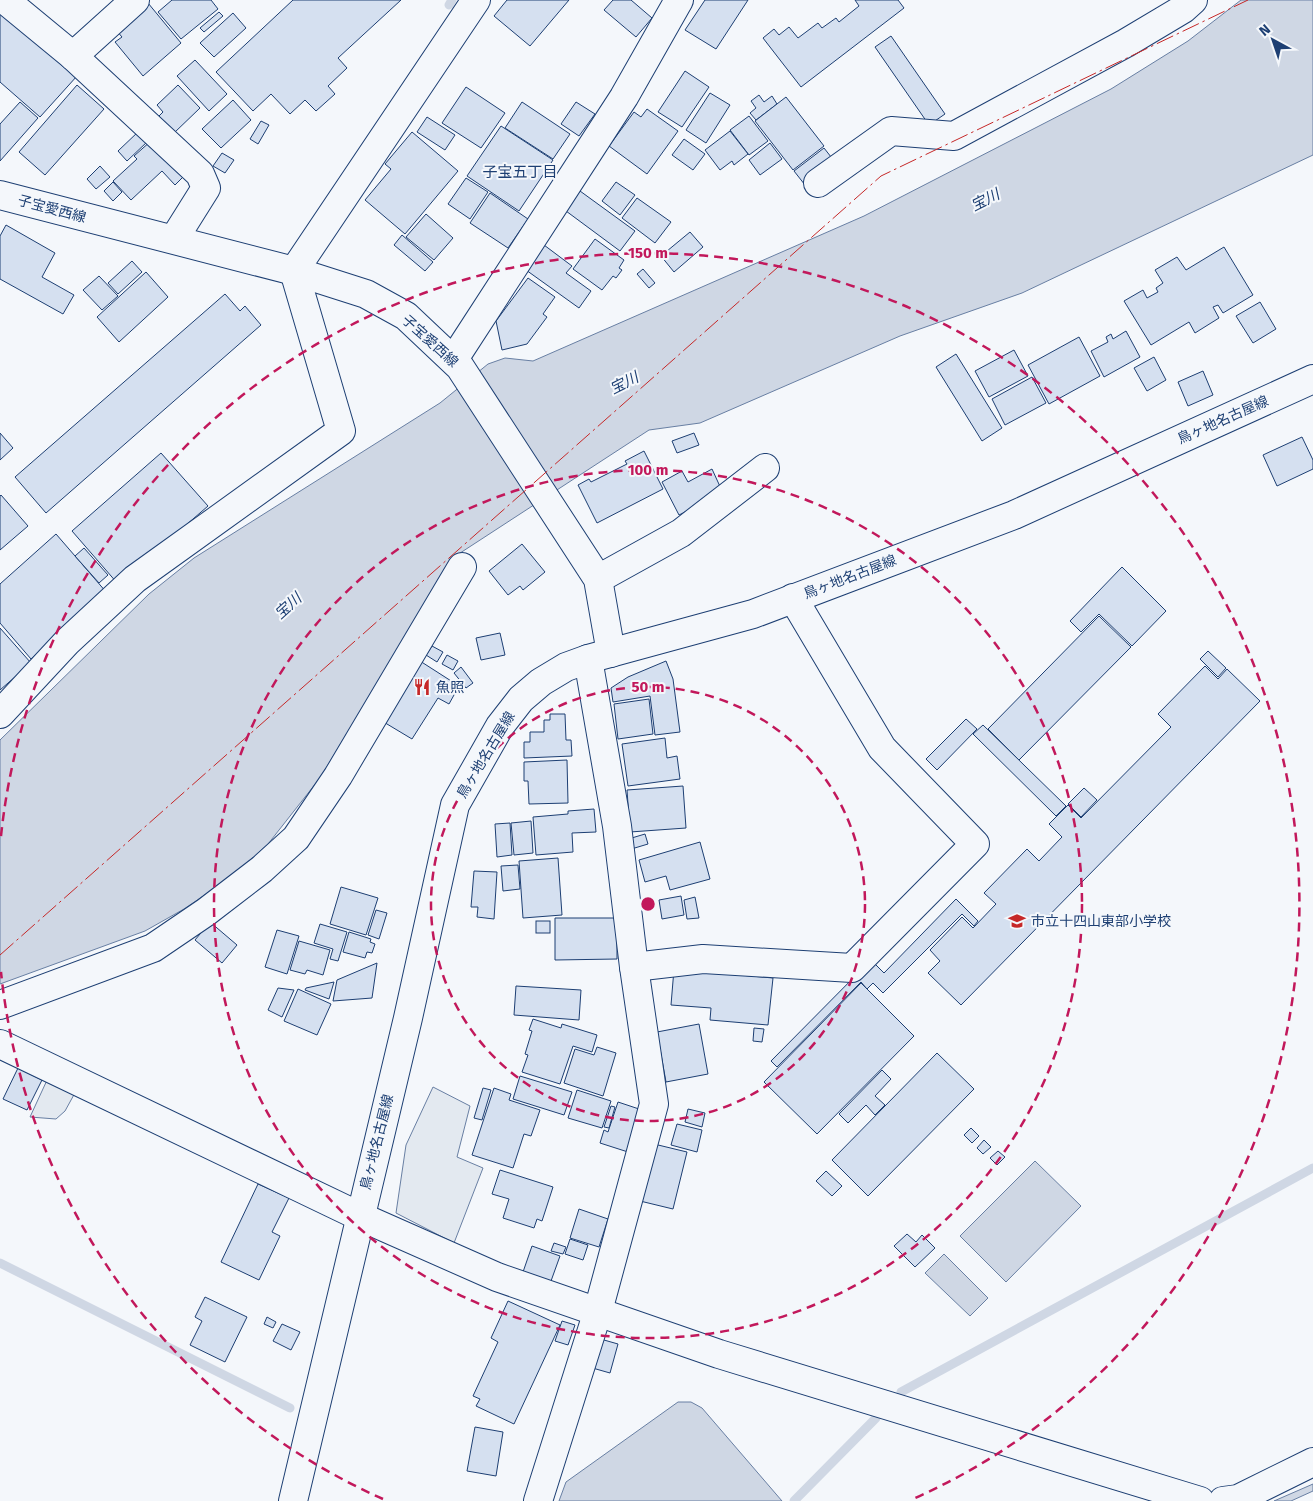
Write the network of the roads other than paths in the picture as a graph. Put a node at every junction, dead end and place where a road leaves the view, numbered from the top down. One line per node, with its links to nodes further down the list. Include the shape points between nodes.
1 (5, 0): 6 (street)
2 (136, 0): 6 (street)
3 (476, 0): 10 (street)
4 (679, 0): 11 (street, via 624,97)
5 (1193, 0): 7 (street, via 1126,43 954,136 891,131)
6 (73, 56): 9 (street, via 200,174 206,188)
7 (818, 184)
8 (0, 195): 9 (street, 子宝愛西線)
9 (174, 239): 10 (street, 子宝愛西線)
10 (294, 271): 11 (street, 子宝愛西線, via 366,294 406,316); 18 (street, via 341,431 135,579 67,642)
11 (457, 363): 15 (street, 子宝愛西線)
12 (1313, 379): 16 (street, 鳥ヶ地名古屋線, via 1014,515)
13 (765, 468): 15 (street, via 681,533)
14 (462, 567): 20 (street, via 338,776 296,838 262,869 153,948)
15 (598, 579): 17 (street, 子宝愛西線)
16 (793, 598): 17 (street, 鳥ヶ地名古屋線, via 752,614); 19 (street, via 882,748 975,844 852,968 702,959)
17 (600, 656): 19 (street, 子宝愛西線); 22 (street, 鳥ヶ地名古屋線, via 566,667 521,699 500,726 456,805)
18 (0, 714)
19 (634, 967): 23 (street, 子宝愛西線, via 654,1104)
20 (0, 1005)
21 (0, 1044): 22 (street)
22 (359, 1216): 23 (street, via 497,1277); 25 (street, 鳥ヶ地名古屋線)
23 (598, 1310): 26 (street, 子宝愛西線); 27 (street, via 720,1354)
24 (1313, 1462): 28 (street, via 1238,1499)
25 (294, 1501)
26 (538, 1501)
27 (1200, 1501)
28 (1222, 1501)

